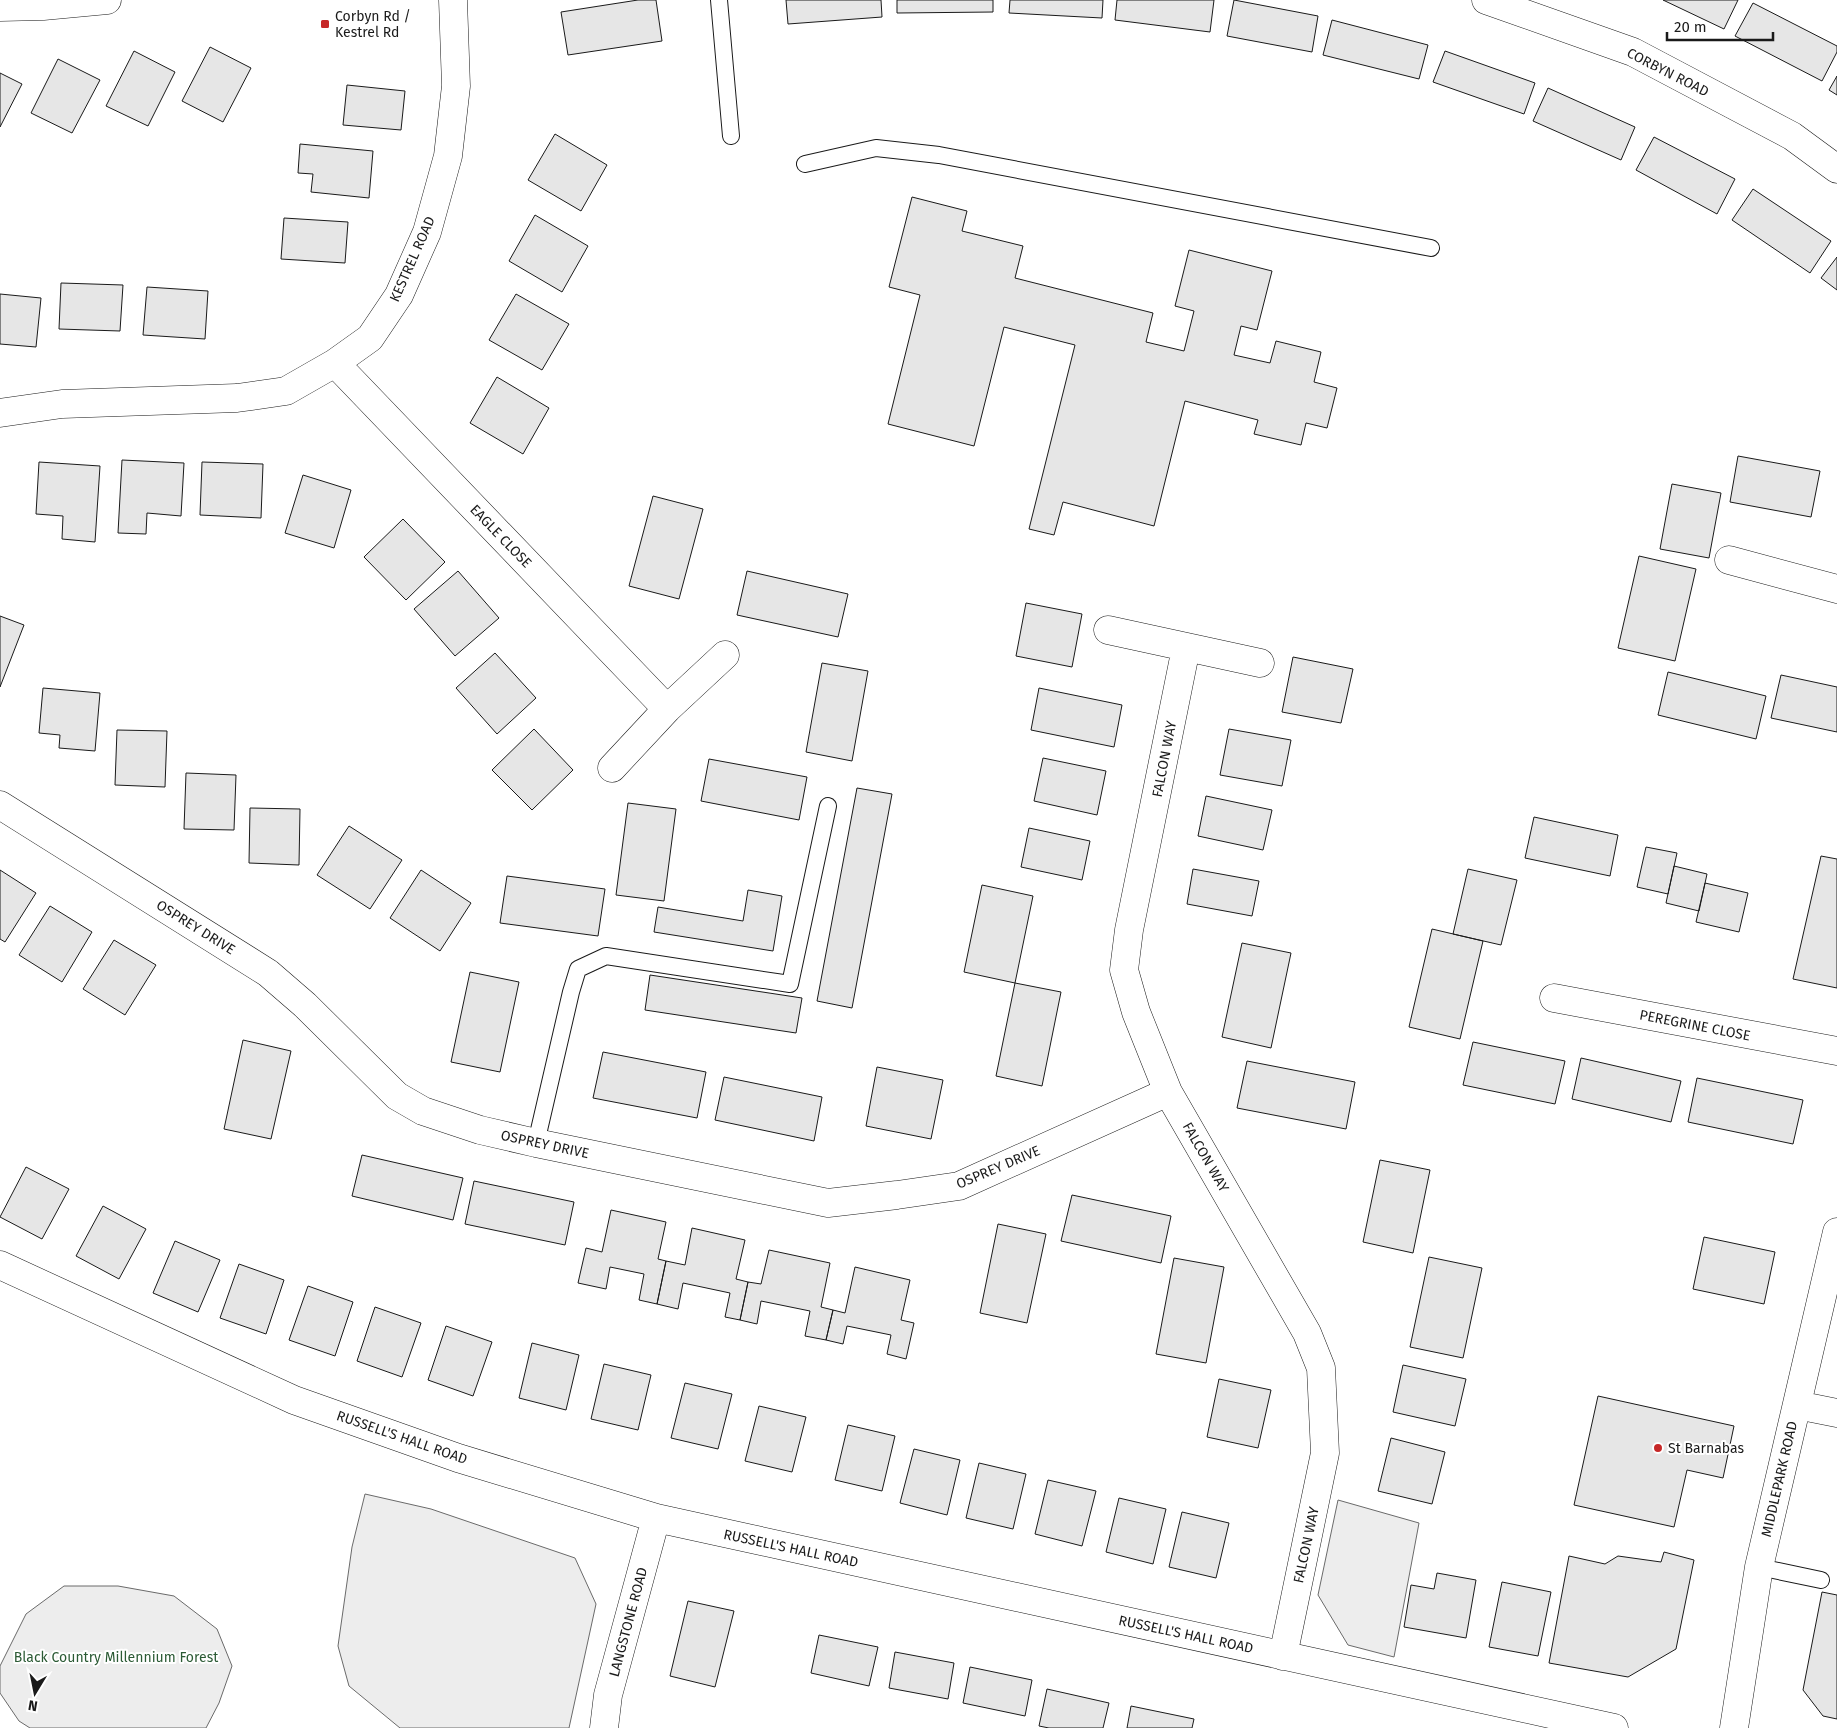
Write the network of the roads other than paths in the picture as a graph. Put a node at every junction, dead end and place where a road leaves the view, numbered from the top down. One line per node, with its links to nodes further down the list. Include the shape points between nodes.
1 (107, 0): 5 (street)
2 (453, 0): 10 (street, KESTREL ROAD, via 456,86 448,156 427,232 399,295 370,338)
3 (719, 0): 6 (lane)
4 (1486, 0): 8 (street, CORBYN ROAD, via 1633,52 1792,136)
5 (0, 7)
6 (731, 136)
7 (805, 164): 9 (lane, via 876,148 939,155)
8 (1837, 169)
9 (1431, 248)
10 (335, 362): 11 (street, KESTREL ROAD, via 286,391 237,398 62,404); 18 (street, EAGLE CLOSE)
11 (0, 413)
12 (1729, 560): 13 (street)
13 (1837, 589)
14 (1108, 630): 15 (street)
15 (1186, 648): 17 (street); 24 (street, FALCON WAY, via 1129,930 1124,970 1136,1012)
16 (725, 655): 18 (street)
17 (1260, 663)
18 (666, 709): 19 (street)
19 (612, 768)
20 (0, 804): 25 (street, OSPREY DRIVE, via 268,973 398,1096 423,1111 480,1130)
21 (828, 806): 25 (lane, via 790,984 606,956 578,970)
22 (1554, 998): 23 (street, PEREGRINE CLOSE)
23 (1837, 1052)
24 (1168, 1092): 25 (street, OSPREY DRIVE, via 959,1186 828,1203); 33 (street, FALCON WAY, via 1307,1333 1321,1368 1325,1453)
25 (536, 1143)
26 (1837, 1232): 28 (street, MIDDLEPARK ROAD)
27 (0, 1266): 30 (street, RUSSELL'S HALL ROAD, via 294,1400 458,1458)
28 (1796, 1405): 29 (street); 31 (street, MIDDLEPARK ROAD)
29 (1837, 1413)
30 (656, 1518): 33 (street, RUSSELL'S HALL ROAD); 34 (street, LANGSTONE ROAD, via 608,1695)
31 (1759, 1567): 32 (lane); 36 (street, MIDDLEPARK ROAD)
32 (1821, 1580)
33 (1283, 1656): 35 (street, RUSSELL'S HALL ROAD)
34 (604, 1728)
35 (1614, 1728)
36 (1734, 1728)

